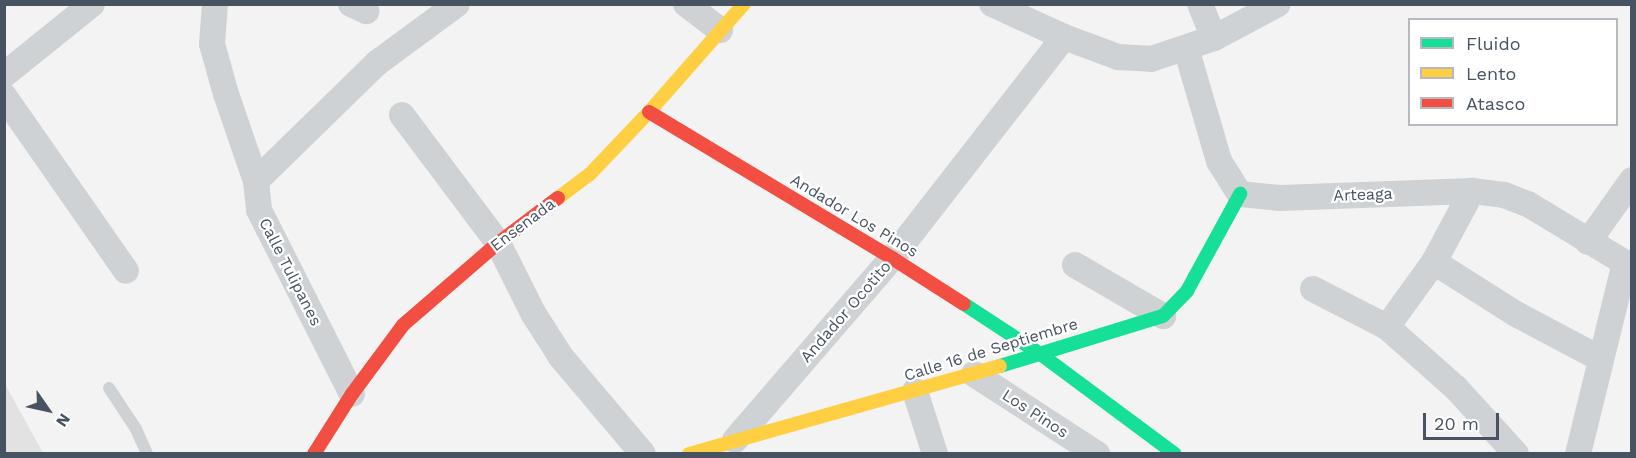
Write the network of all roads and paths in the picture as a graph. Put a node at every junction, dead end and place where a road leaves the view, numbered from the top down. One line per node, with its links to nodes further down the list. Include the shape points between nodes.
1 (92, 4): 13 (street)
2 (215, 4): 18 (street, Calle Tulipanes, via 212,44)
3 (457, 4): 18 (street, via 377,63)
4 (686, 4): 9 (street)
5 (744, 4): 9 (street, Ensenada)
6 (992, 4): 10 (street)
7 (1200, 4): 11 (street)
8 (1278, 4): 11 (street)
9 (720, 30): 15 (street, Ensenada)
10 (1064, 38): 12 (street, via 1118,57 1151,59); 23 (street, Andador Ocotito)
11 (1214, 38): 12 (street)
12 (1186, 48): 20 (street, via 1219,161)
13 (4, 75)
14 (4, 96): 27 (street)
15 (649, 112): 22 (street, Ensenada, via 589,175); 23 (street, Andador Los Pinos)
16 (402, 115): 22 (street)
17 (1632, 180): 21 (street)
18 (256, 181): 36 (street, Calle Tulipanes, via 258,210)
19 (1473, 191): 20 (street, Arteaga, via 1280,198); 21 (street, Arteaga, via 1504,195 1528,204); 24 (street)
20 (1240, 194): 29 (street, Calle 16 de Septiembre, via 1187,291)
21 (1588, 242): 26 (street, Arteaga)
22 (498, 243): 36 (street, Ensenada, via 403,325); 40 (street, via 533,313 561,357)
23 (892, 258): 31 (street, Andador Los Pinos); 37 (street, Andador Ocotito)
24 (1434, 262): 30 (street); 32 (street, via 1516,314)
25 (1075, 265): 29 (street)
26 (1628, 265): 32 (street)
27 (126, 271)
28 (1313, 289): 30 (street)
29 (1163, 316): 31 (street, Calle 16 de Septiembre)
30 (1387, 327): 45 (street, via 1456,388)
31 (1039, 353): 33 (street, Calle 16 de Septiembre); 44 (street, Andador Los Pinos)
32 (1600, 359): 46 (street)
33 (974, 374): 35 (street, Calle 16 de Septiembre); 43 (street, Los Pinos)
34 (110, 388): 38 (lane)
35 (915, 391): 37 (street, Calle 16 de Septiembre); 42 (street)
36 (352, 394): 39 (street, Ensenada)
37 (735, 440): 41 (street, Calle 16 de Septiembre)
38 (147, 453)
39 (314, 453)
40 (643, 453)
41 (689, 453)
42 (935, 453)
43 (1097, 453)
44 (1175, 453)
45 (1516, 453)
46 (1578, 453)

